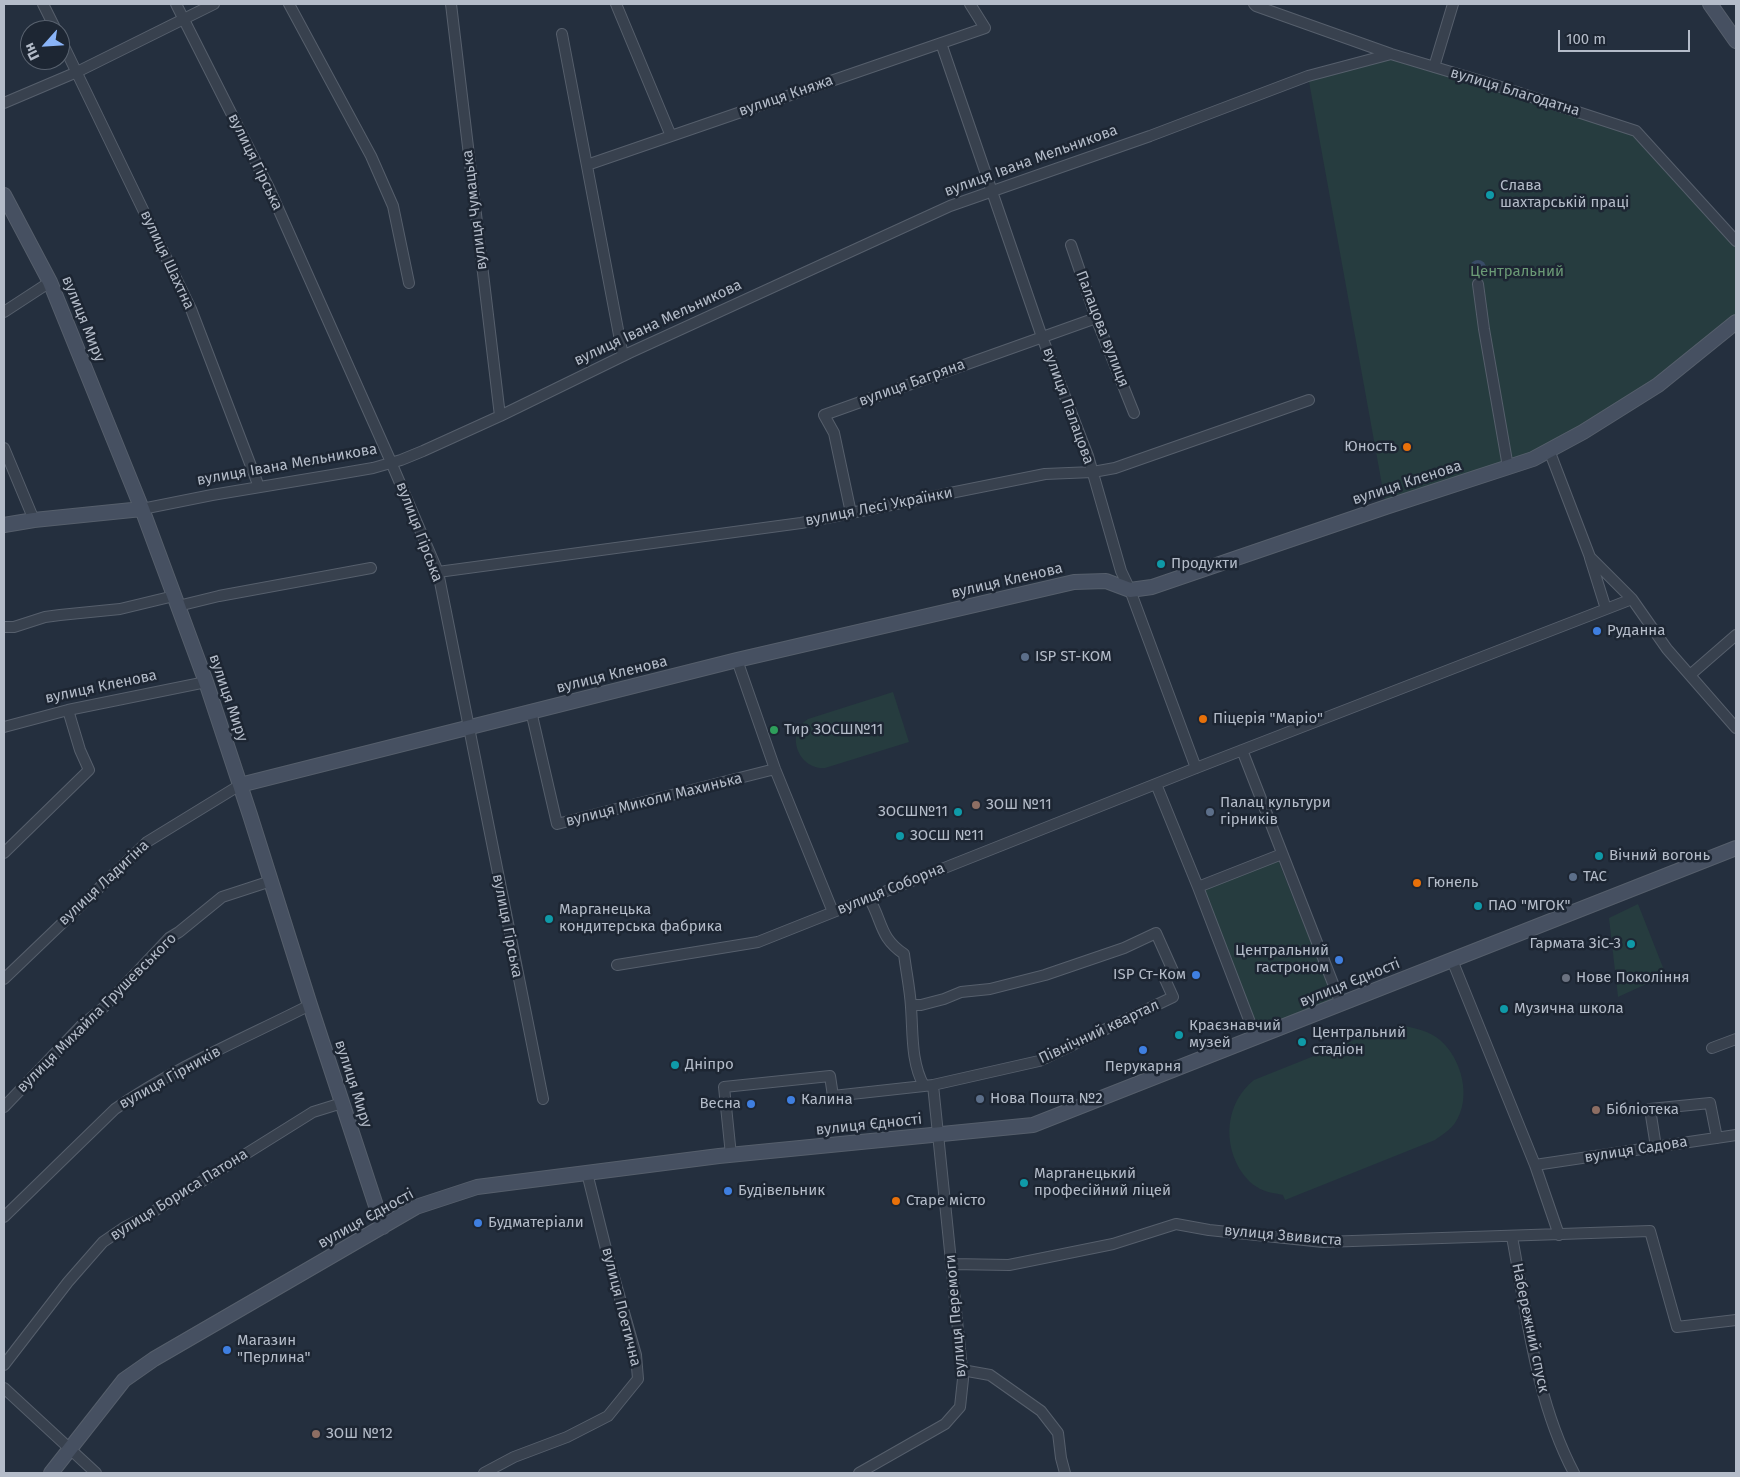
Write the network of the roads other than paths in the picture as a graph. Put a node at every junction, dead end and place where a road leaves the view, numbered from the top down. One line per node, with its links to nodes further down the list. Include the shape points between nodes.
1 (43, 4): 12 (street)
2 (176, 4): 11 (street, вулиця Гірська)
3 (214, 4): 11 (street)
4 (289, 4): 28 (street, via 371,156 393,206)
5 (451, 4): 37 (street, вулиця Чумацька)
6 (616, 4): 21 (street)
7 (970, 4): 15 (street, вулиця Княжа, via 985,28)
8 (1254, 4): 16 (street, вулиця Благодатна)
9 (1454, 4): 18 (street)
10 (1710, 4): 14 (street)
11 (183, 18): 19 (street); 40 (street, вулиця Гірська, via 269,188)
12 (51, 20)
13 (562, 34): 22 (street)
14 (1736, 41)
15 (940, 43): 21 (street, вулиця Княжа); 23 (street, вулиця Палацова)
16 (1391, 54): 18 (street, вулиця Благодатна); 23 (street, вулиця Івана Мельникова, via 1308,76)
17 (70, 58): 19 (street, вулиця Шахтна)
18 (1434, 67): 25 (street, вулиця Благодатна, via 1636,131)
19 (77, 72): 20 (street); 43 (street, вулиця Шахтна, via 191,310)
20 (4, 103)
21 (671, 136): 22 (street, вулиця Княжа)
22 (587, 165): 34 (street)
23 (992, 192): 33 (street, вулиця Палацова); 34 (street, вулиця Івана Мельникова, via 950,206)
24 (5, 201): 27 (street, вулиця Миру)
25 (1736, 241)
26 (1071, 245): 31 (street, Палацова вулиця)
27 (50, 282): 30 (street); 44 (street, вулиця Миру)
28 (409, 283)
29 (1478, 284): 41 (street)
30 (4, 312)
31 (1096, 318): 33 (street, вулиця Багряна); 36 (street, Палацова вулиця)
32 (1736, 322): 39 (street, вулиця Кленова, via 1658,385)
33 (1042, 337): 42 (street, вулиця Палацова); 45 (street, вулиця Багряна, via 824,415 834,433)
34 (622, 356): 37 (street, вулиця Івана Мельникова)
35 (1308, 400): 42 (street, вулиця Лесі Українки, via 1115,468)
36 (1134, 413)
37 (500, 416): 40 (street, вулиця Івана Мельникова, via 423,452)
38 (4, 448): 46 (street)
39 (1550, 450): 41 (street, вулиця Кленова); 48 (street)
40 (392, 462): 43 (street, вулиця Івана Мельникова); 50 (street, вулиця Гірська)
41 (1508, 467): 51 (street, вулиця Кленова, via 1152,587)
42 (1092, 472): 45 (street, вулиця Лесі Українки, via 1045,474); 51 (street, вулиця Палацова, via 1121,571)
43 (259, 487): 44 (street, вулиця Івана Мельникова)
44 (142, 509): 46 (street, вулиця Івана Мельникова); 53 (street, вулиця Миру)
45 (851, 513): 50 (street, вулиця Лесі Українки)
46 (34, 520): 47 (street, вулиця Івана Мельникова)
47 (4, 525)
48 (1590, 557): 52 (street); 54 (street)
49 (371, 568): 53 (street)
50 (438, 572): 63 (street, вулиця Гірська)
51 (1130, 590): 57 (street, вулиця Кленова, via 1106,582 1074,582); 67 (street, вулиця Палацова)
52 (1632, 599): 54 (street, вулиця Соборна); 58 (street, via 1667,649)
53 (176, 601): 55 (street, via 44,617); 59 (street, вулиця Миру)
54 (1606, 609): 66 (street, вулиця Соборна)
55 (4, 627)
56 (1736, 635): 58 (street)
57 (738, 660): 61 (street, вулиця Кленова); 68 (street)
58 (1690, 675): 64 (street)
59 (206, 682): 60 (street, вулиця Кленова); 70 (street, вулиця Миру)
60 (68, 710): 62 (street, вулиця Кленова); 72 (street, via 89,770)
61 (531, 712): 63 (street, вулиця Кленова); 68 (street, вулиця Миколи Махинька, via 557,824)
62 (9, 725): 65 (street)
63 (468, 727): 70 (street, вулиця Кленова); 88 (street, вулиця Гірська)
64 (1736, 728)
65 (4, 734)
66 (1242, 750): 67 (street, вулиця Соборна); 73 (street)
67 (1196, 768): 69 (street, вулиця Соборна)
68 (775, 769): 77 (street)
69 (1156, 784): 75 (street); 76 (street, вулиця Соборна)
70 (240, 785): 74 (street, вулиця Миру); 80 (street, вулиця Ладигіна, via 147,842)
71 (1736, 848): 78 (street, вулиця Єдності)
72 (4, 853)
73 (1282, 854): 75 (street); 81 (street)
74 (271, 881): 82 (street, вулиця Миру); 90 (street, вулиця Михайла Грушевського, via 222,897 169,938)
75 (1198, 887): 84 (street)
76 (869, 898): 77 (street, вулиця Соборна); 83 (street, via 884,935 904,954)
77 (833, 912): 79 (street, вулиця Соборна, via 758,942)
78 (1452, 960): 81 (street, вулиця Єдності); 96 (street)
79 (617, 965)
80 (4, 979)
81 (1341, 1004): 84 (street, вулиця Єдності)
82 (310, 1005): 89 (street, вулиця Миру); 98 (street, вулиця Гірників, via 163,1079 121,1104)
83 (911, 1005): 87 (street, via 913,1054 918,1074); 87 (street, Північний квартал, via 1045,975 1124,948 1156,933 1173,971 1164,977 1173,997 1099,1033 1039,1061)
84 (1256, 1038): 91 (street, вулиця Єдності, via 1033,1125)
85 (1736, 1038): 86 (street)
86 (1712, 1048)
87 (929, 1086): 91 (street); 95 (street, Північний квартал, via 833,1096 830,1076 724,1087)
88 (542, 1099)
89 (342, 1103): 99 (street, вулиця Миру); 104 (street, вулиця Бориса Патона, via 313,1112 103,1242)
90 (4, 1107)
91 (938, 1134): 95 (street, вулиця Єдності); 102 (street, вулиця Перемоги)
92 (1736, 1135): 93 (street, вулиця Садова)
93 (1717, 1138): 94 (street, вулиця Садова); 94 (street, via 1710,1103 1650,1109)
94 (1656, 1147): 96 (street, вулиця Садова)
95 (731, 1155): 97 (street, вулиця Єдності)
96 (1535, 1165): 100 (street)
97 (586, 1173): 99 (street, вулиця Єдності, via 478,1187 416,1207); 110 (street, вулиця Поетична, via 636,1355 638,1379 608,1416)
98 (4, 1217)
99 (384, 1227): 107 (street, вулиця Єдності, via 132,1374)
100 (1559, 1235): 101 (street, вулиця Звивиста); 103 (street, вулиця Звивиста, via 1650,1231 1677,1327)
101 (1512, 1237): 102 (street, вулиця Звивиста, via 1323,1242 1176,1224 1113,1244 1009,1265); 113 (street, Набережний спуск, via 1540,1382 1562,1449)
102 (952, 1264): 105 (street, вулиця Перемоги)
103 (1736, 1320)
104 (4, 1365)
105 (962, 1370): 111 (street, вулиця Перемоги, via 960,1407 945,1424); 112 (street, via 990,1376 1041,1411 1058,1433)
106 (4, 1388): 107 (street)
107 (70, 1449): 108 (street, вулиця Єдності); 109 (street)
108 (51, 1473)
109 (96, 1473)
110 (484, 1473)
111 (859, 1473)
112 (1065, 1473)
113 (1574, 1473)

